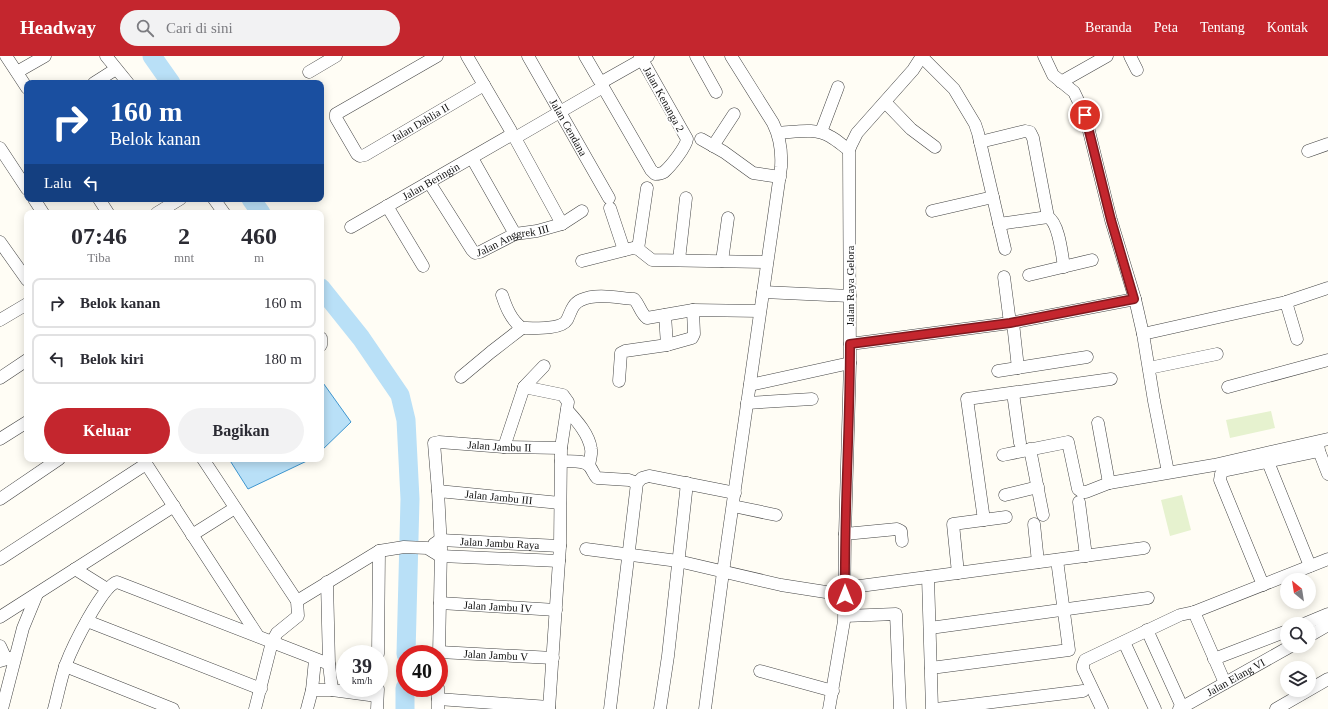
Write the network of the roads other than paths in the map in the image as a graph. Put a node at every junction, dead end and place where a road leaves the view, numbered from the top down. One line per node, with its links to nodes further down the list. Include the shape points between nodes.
1 (6, 56): 18 (street)
2 (45, 56): 18 (street)
3 (106, 56): 16 (street)
4 (336, 56): 19 (street)
5 (437, 56): 25 (street, Jalan Dahlia II, via 336,114 357,154 365,155)
6 (467, 56): 25 (street)
7 (528, 56): 29 (street, Jalan Cendana)
8 (585, 56): 24 (street)
9 (696, 56): 27 (street)
10 (731, 56): 32 (street)
11 (1044, 56): 22 (street, via 1053,75)
12 (1107, 56): 22 (street)
13 (1130, 56): 17 (street)
14 (643, 57): 24 (street, Jalan Beringin); 24 (street, Jalan Kenanga 2, via 687,139 685,147 664,172 657,175 651,170)
15 (922, 57): 28 (street, Jalan Raya Gelora); 35 (street, via 954,89 975,124)
16 (116, 69): 20 (street); 21 (street)
17 (1137, 70)
18 (17, 72): 23 (street)
19 (309, 72)
20 (99, 80)
21 (125, 80)
22 (1061, 82): 78 (street, via 1074,92 1085,115)
23 (24, 83)
24 (601, 83): 29 (street, Jalan Beringin)
25 (484, 85): 33 (street)
26 (838, 87): 31 (street)
27 (716, 92)
28 (885, 102): 38 (street); 40 (street, Jalan Raya Gelora, via 857,133)
29 (558, 108): 33 (street, Jalan Beringin); 63 (street, Jalan Cendana, via 610,203)
30 (734, 114): 37 (street)
31 (821, 132): 32 (street, via 809,130); 40 (street)
32 (778, 133): 43 (street)
33 (512, 135): 42 (street, Jalan Beringin); 56 (street)
34 (701, 139): 37 (street)
35 (980, 142): 47 (street); 54 (street, via 1025,131 1030,133)
36 (1328, 144): 41 (street)
37 (713, 146): 43 (street, via 753,173)
38 (935, 147)
39 (0, 148): 45 (street)
40 (849, 150): 77 (street, Jalan Raya Gelora)
41 (1308, 151)
42 (472, 158): 44 (street, Jalan Beringin); 59 (street)
43 (780, 177): 68 (street)
44 (430, 182): 50 (street, Jalan Beringin); 59 (street, Jalan Anggrek III, via 475,253)
45 (24, 184)
46 (647, 188): 61 (street)
47 (993, 197): 53 (street); 57 (street)
48 (686, 198): 64 (street)
49 (175, 202): 51 (street)
50 (387, 206): 58 (street, Jalan Beringin); 69 (street)
51 (162, 210)
52 (582, 211): 56 (street, Jalan Anggrek III)
53 (932, 211)
54 (1048, 217): 57 (street); 70 (street, via 1055,222)
55 (728, 218): 67 (street)
56 (562, 224): 59 (street, Jalan Anggrek III)
57 (999, 224): 62 (street)
58 (351, 227)
59 (515, 234)
60 (2, 249): 72 (street)
61 (638, 249): 63 (street); 64 (street, via 652,260)
62 (1005, 249)
63 (624, 250): 66 (street)
64 (679, 260): 67 (street)
65 (1092, 260): 70 (street)
66 (582, 261)
67 (722, 261): 68 (street)
68 (767, 262): 75 (street)
69 (423, 266)
70 (1064, 267): 71 (street)
71 (1029, 275)
72 (24, 276)
73 (1004, 277): 85 (street)
74 (1328, 288): 79 (street)
75 (763, 292): 77 (street); 82 (street)
76 (502, 295): 86 (street, via 515,322)
77 (850, 296): 89 (street, Jalan Raya Gelora)
78 (1134, 299): 85 (street); 87 (street)
79 (1286, 302): 87 (street); 88 (street)
80 (24, 306): 84 (street)
81 (692, 310): 82 (street); 83 (street); 90 (street, via 693,336)
82 (760, 311): 104 (street)
83 (665, 315): 86 (street, via 646,317 634,299 603,296 580,300 572,307 567,320 558,326); 90 (street)
84 (0, 320)
85 (1011, 323): 89 (street); 97 (street)
86 (522, 328): 100 (street)
87 (1143, 334): 98 (street)
88 (1297, 339)
89 (850, 344): 95 (street, Jalan Raya Gelora)
90 (667, 345): 103 (street, via 621,353)
91 (1217, 354): 98 (street)
92 (1087, 358): 97 (street)
93 (1328, 360): 106 (street)
94 (24, 362): 101 (street)
95 (850, 362): 104 (street); 145 (street, Jalan Raya Gelora)
96 (544, 366): 105 (street)
97 (1018, 368): 99 (street)
98 (1149, 368): 125 (street)
99 (998, 371)
100 (461, 377)
101 (0, 378)
102 (1111, 379): 107 (street)
103 (619, 382)
104 (750, 385): 109 (street)
105 (524, 387): 110 (street, via 563,395 568,402); 115 (street)
106 (1228, 387)
107 (1013, 393): 116 (street); 143 (street, via 968,399)
108 (812, 399): 109 (street)
109 (747, 403): 132 (street)
110 (567, 410): 117 (street); 124 (street, via 588,438 592,449)
111 (1098, 423): 129 (street)
112 (24, 424): 113 (street)
113 (0, 439)
114 (1321, 444): 123 (street); 125 (street); 126 (street)
115 (504, 446): 117 (street, Jalan Jambu II); 131 (street, Jalan Jambu II, via 436,442 433,445)
116 (1025, 446): 118 (street); 129 (street, via 1068,442 1078,489 1086,492); 130 (street)
117 (561, 448): 119 (street)
118 (1003, 455)
119 (562, 461): 124 (street, via 586,462); 136 (street)
120 (55, 462): 134 (street)
121 (145, 462): 137 (street); 157 (street)
122 (205, 462): 139 (street)
123 (1268, 462): 163 (street); 169 (street, via 1223,471 1220,477)
124 (589, 465): 127 (street, via 597,478)
125 (1168, 472): 129 (street)
126 (1328, 474)
127 (637, 483): 128 (street, via 649,476); 154 (street)
128 (687, 483): 132 (street); 161 (street)
129 (1109, 483)
130 (1038, 487): 133 (street); 141 (street)
131 (438, 491): 136 (street, Jalan Jambu III); 147 (street)
132 (735, 493): 138 (street)
133 (1005, 495)
134 (0, 499)
135 (1078, 502): 156 (street)
136 (560, 503): 149 (street)
137 (174, 506): 146 (street); 164 (street)
138 (733, 506): 140 (street); 165 (street)
139 (235, 508): 146 (street); 174 (street)
140 (776, 515)
141 (1044, 515)
142 (1006, 517): 143 (street)
143 (984, 520): 166 (street, via 953,524)
144 (1034, 524): 162 (street)
145 (845, 534): 148 (street, via 897,529 901,531); 171 (street, Jalan Raya Gelora)
146 (192, 535): 188 (street)
147 (440, 540): 149 (street, Jalan Jambu Raya); 150 (street); 155 (street)
148 (902, 541)
149 (560, 546): 160 (street)
150 (416, 548): 153 (street); 155 (street)
151 (1144, 548): 156 (street)
152 (586, 549): 154 (street)
153 (379, 551): 168 (street); 191 (street)
154 (629, 555): 161 (street); 222 (street)
155 (440, 556): 160 (street, Jalan Jambu Raya); 175 (street)
156 (1086, 556): 159 (street)
157 (0, 559)
158 (1328, 559): 163 (street)
159 (1058, 560): 162 (street); 177 (street)
160 (559, 561): 176 (street)
161 (678, 561): 165 (street); 223 (street)
162 (1038, 562): 166 (street)
163 (1310, 566): 169 (street)
164 (75, 569): 170 (street); 172 (street)
165 (723, 572): 171 (street, via 781,585); 224 (street)
166 (958, 573): 167 (street)
167 (928, 577): 171 (street); 184 (street)
168 (327, 582): 174 (street); 200 (street)
169 (1263, 585): 178 (street)
170 (107, 589): 182 (street); 188 (street, via 120,582)
171 (845, 592): 179 (street, Jalan Raya Gelora)
172 (37, 594): 180 (street); 197 (street)
173 (1148, 598): 177 (street)
174 (297, 601): 189 (street, via 298,616 277,633)
175 (440, 603): 176 (street, Jalan Jambu IV); 192 (street)
176 (556, 610): 196 (street)
177 (1064, 610): 184 (street); 202 (street, via 1068,650)
178 (1194, 612): 186 (street, via 1180,615); 198 (street)
179 (844, 616): 210 (street, Jalan Raya Gelora, via 843,637); 226 (street, via 896,614)
180 (0, 617)
181 (1327, 619): 183 (street); 185 (street)
182 (87, 621): 201 (street); 206 (street)
183 (1316, 621)
184 (930, 628): 202 (street)
185 (1316, 629)
186 (1147, 630): 190 (street); 215 (street)
187 (1280, 634): 198 (street)
188 (258, 636): 189 (street)
189 (272, 642): 199 (street); 206 (street)
190 (1124, 642): 229 (street, via 1083,663 1083,669); 230 (street)
191 (378, 645)
192 (439, 645)
193 (0, 646): 197 (street)
194 (1280, 652): 205 (street, Jalan Elang VI)
195 (448, 653): 196 (street, Jalan Jambu V)
196 (553, 658): 214 (street)
197 (7, 659): 216 (street)
198 (1214, 659): 205 (street)
199 (315, 660): 200 (street); 207 (street)
200 (329, 664): 208 (street)
201 (65, 666): 217 (street); 218 (street)
202 (931, 668): 227 (street)
203 (760, 671): 210 (street)
204 (1328, 679): 231 (street)
205 (1225, 683): 215 (street, Jalan Elang VI)
206 (261, 689): 219 (street)
207 (312, 690): 208 (street); 220 (street)
208 (332, 690): 209 (street)
209 (336, 690)
210 (833, 691): 225 (street, Jalan Raya Gelora)
211 (1083, 691): 228 (street)
212 (378, 697): 221 (street)
213 (438, 699): 214 (street)
214 (549, 708)
215 (1181, 708)
216 (2, 709)
217 (54, 709)
218 (173, 709)
219 (255, 709)
220 (307, 709)
221 (377, 709)
222 (610, 709)
223 (660, 709)
224 (705, 709)
225 (829, 709)
226 (900, 709)
227 (932, 709)
228 (936, 709)
229 (1102, 709)
230 (1155, 709)
231 (1276, 709)

